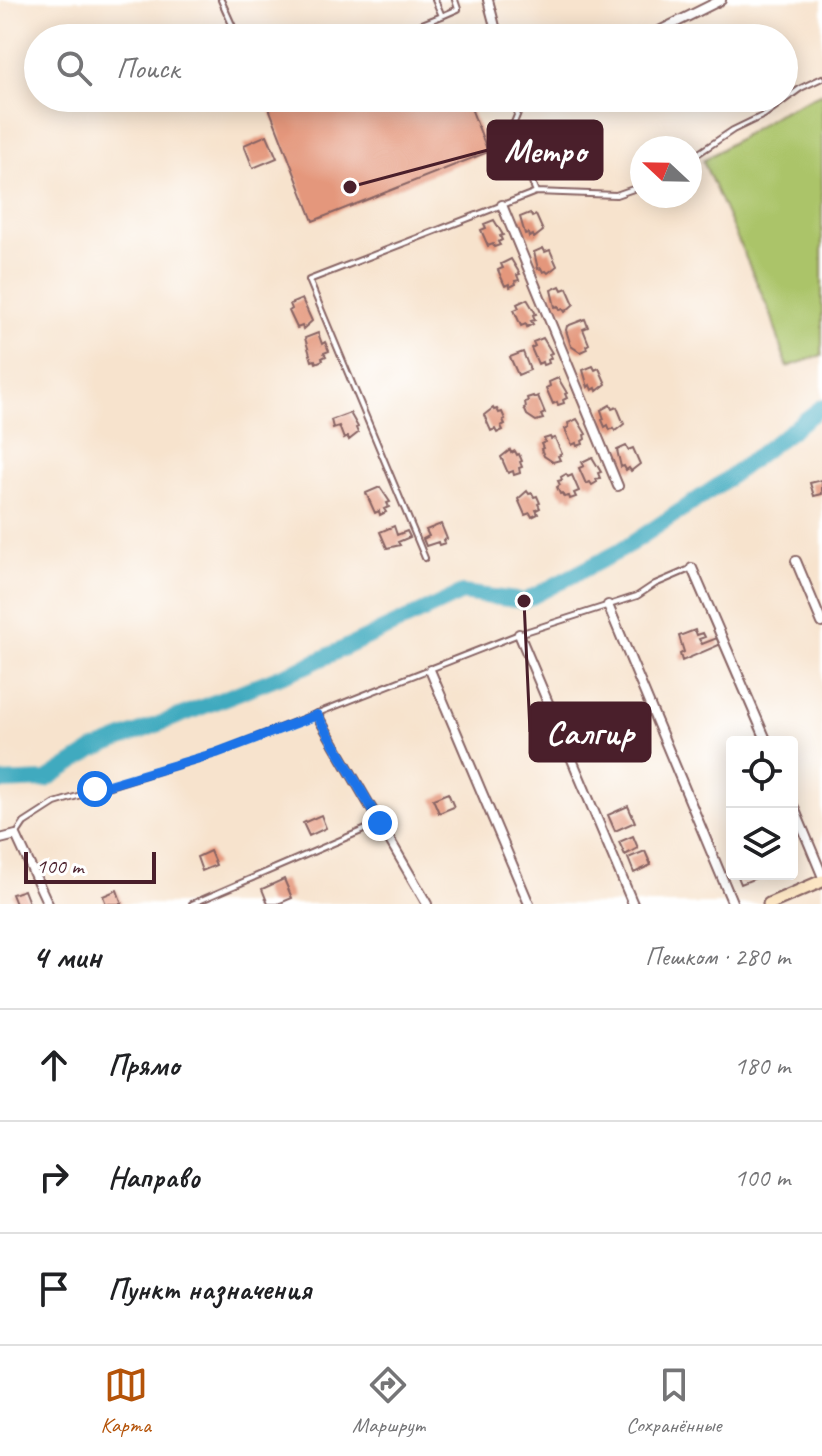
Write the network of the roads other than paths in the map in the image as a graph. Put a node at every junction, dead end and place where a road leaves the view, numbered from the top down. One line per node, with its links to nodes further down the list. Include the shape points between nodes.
1 (221, 0): 8 (lane)
2 (435, 0): 7 (lane)
3 (455, 0): 7 (lane, via 458,9)
4 (488, 0): 10 (street)
5 (721, 0): 6 (street)
6 (707, 4): 11 (street)
7 (442, 16): 9 (lane)
8 (232, 24)
9 (422, 24)
10 (494, 24)
11 (671, 24)
12 (822, 78): 13 (lane)
13 (798, 90)
14 (518, 112): 18 (lane, via 511,130)
15 (768, 112): 16 (lane)
16 (702, 151)
17 (630, 190): 18 (lane, via 616,195)
18 (536, 192): 19 (lane)
19 (502, 205): 20 (street); 21 (lane, via 309,280)
20 (618, 486)
21 (425, 558)
22 (796, 561): 25 (street)
23 (692, 568): 24 (lane); 29 (street)
24 (608, 605): 26 (lane); 42 (street)
25 (822, 623)
26 (519, 634): 27 (lane); 41 (street)
27 (430, 670): 28 (lane); 40 (street)
28 (317, 715): 31 (street); 32 (lane, via 55,803 24,823)
29 (764, 736)
30 (794, 808): 34 (street)
31 (380, 823): 38 (lane); 39 (street)
32 (16, 835): 33 (street); 37 (street)
33 (0, 839)
34 (822, 875)
35 (822, 881): 36 (main road)
36 (771, 903)
37 (48, 904)
38 (192, 904)
39 (427, 904)
40 (529, 904)
41 (633, 904)
42 (733, 904)

